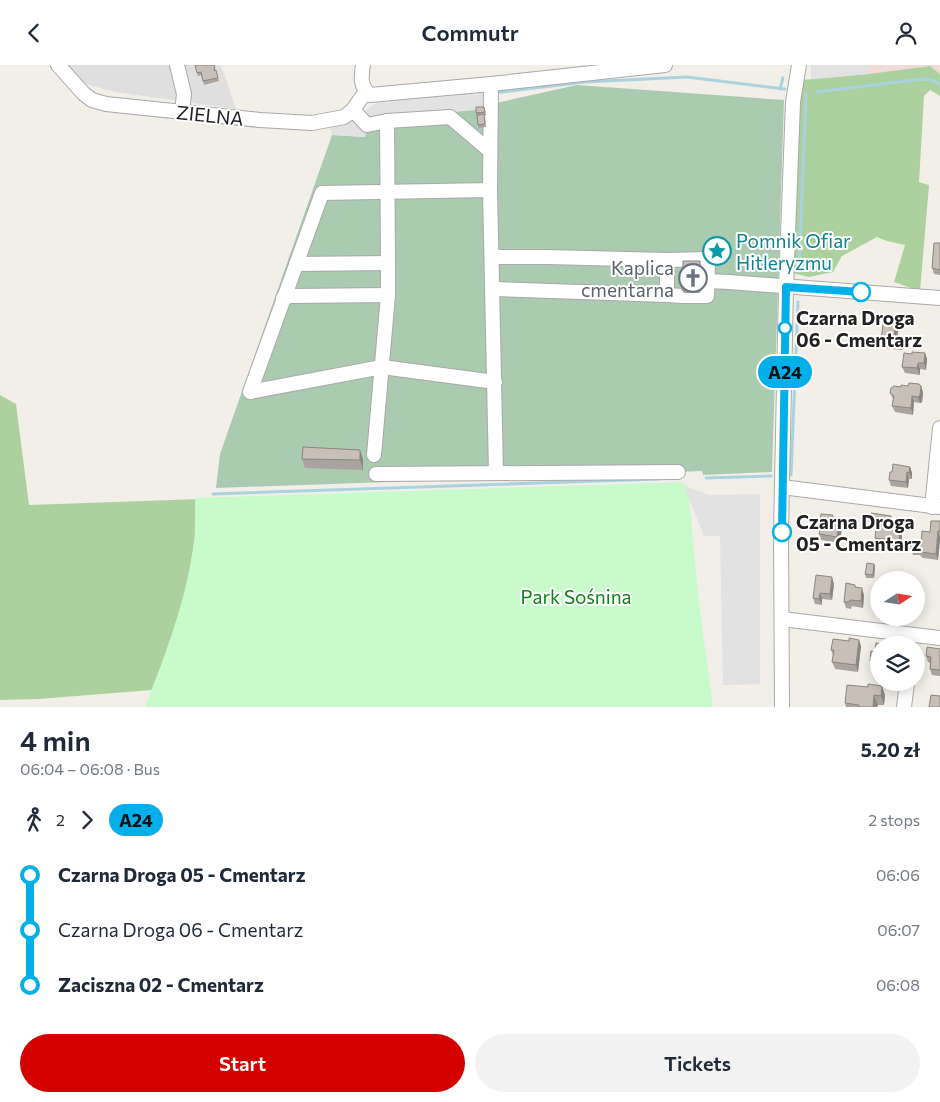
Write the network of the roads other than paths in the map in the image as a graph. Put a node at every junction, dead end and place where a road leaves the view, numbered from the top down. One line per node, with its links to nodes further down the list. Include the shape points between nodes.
1 (58, 65): 9 (street, ZIELNA, via 92,100)
2 (177, 65): 9 (street, via 184,94)
3 (363, 65): 7 (street, via 362,84)
4 (664, 65): 6 (street)
5 (799, 65): 19 (street, via 793,102)
6 (491, 84): 7 (street, via 370,95); 11 (street)
7 (366, 91): 8 (street)
8 (353, 110): 9 (street, ZIELNA, via 344,117 312,123); 10 (street, via 367,125)
9 (182, 112)
10 (388, 121): 11 (street, via 450,117); 13 (street)
11 (490, 151): 12 (street)
12 (490, 190): 13 (street); 14 (street)
13 (387, 191): 16 (street); 17 (street, via 322,193)
14 (492, 257): 15 (street); 20 (street)
15 (667, 260): 18 (street, via 708,259); 22 (street)
16 (388, 263): 17 (street); 21 (street)
17 (296, 264): 23 (street)
18 (707, 281): 19 (street); 22 (street, via 707,296)
19 (786, 287): 24 (street); 32 (street)
20 (493, 289): 22 (street); 26 (street)
21 (388, 295): 23 (street); 25 (street)
22 (666, 295)
23 (283, 298): 25 (street, via 250,392)
24 (940, 298)
25 (382, 367): 26 (street); 28 (street)
26 (495, 383): 31 (street)
27 (940, 428): 33 (street)
28 (374, 455)
29 (678, 472): 31 (street)
30 (376, 473): 31 (street)
31 (496, 473)
32 (782, 487): 33 (street); 34 (street)
33 (936, 507)
34 (782, 619): 35 (street); 39 (street)
35 (888, 636)
36 (940, 638): 37 (street)
37 (925, 639)
38 (906, 691): 40 (street)
39 (782, 707)
40 (904, 707)

